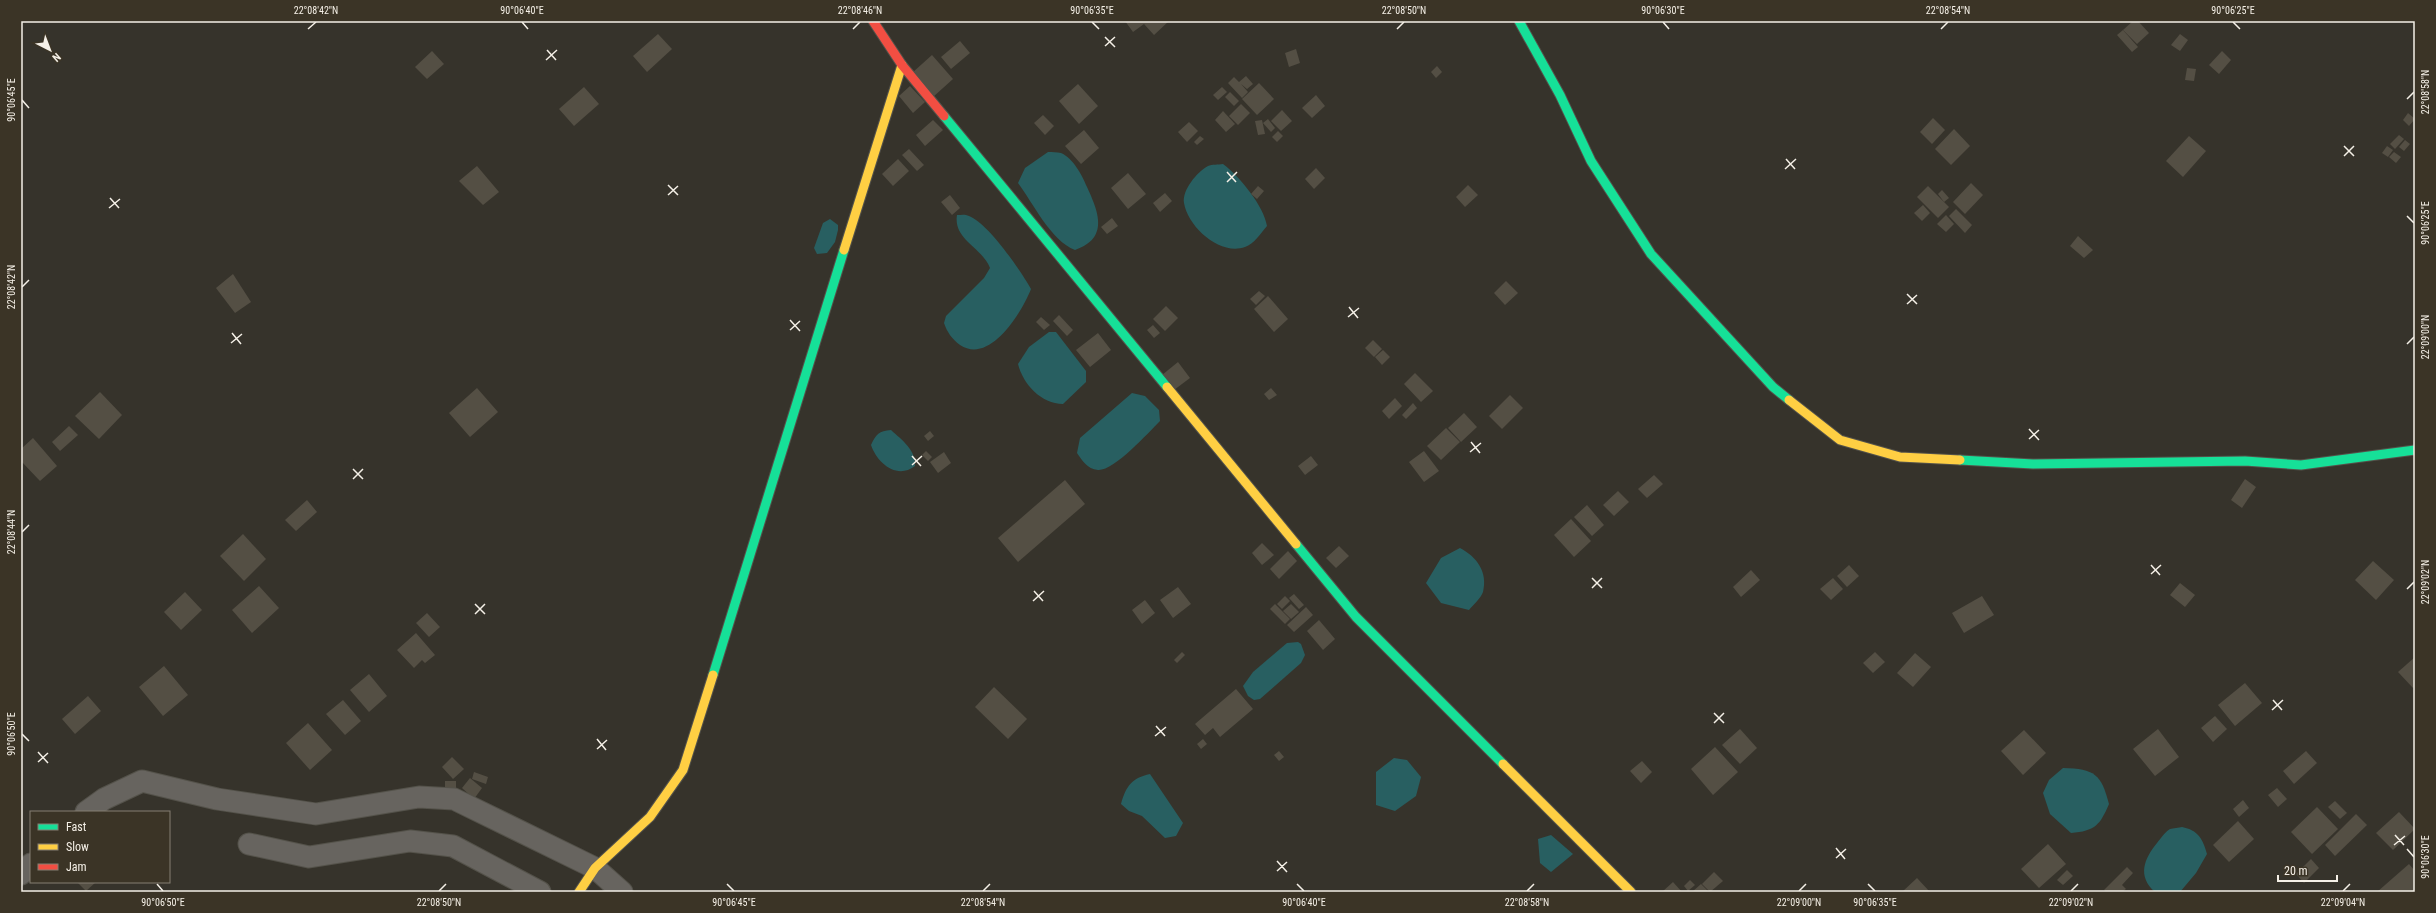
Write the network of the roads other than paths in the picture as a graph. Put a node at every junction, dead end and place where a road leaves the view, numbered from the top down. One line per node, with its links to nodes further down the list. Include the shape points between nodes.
1 (873, 21): 3 (street)
2 (1519, 21): 4 (street, via 1560,95 1591,161 1651,254 1773,387 1840,440 1900,457 2033,464 2245,461 2301,466)
3 (902, 65): 8 (street, via 683,770 650,817); 13 (street, via 1356,616)
4 (2415, 450)
5 (87, 811): 8 (street, via 104,799 142,781 217,799 316,814 419,797 454,800)
6 (249, 844): 10 (street, via 309,857 410,841 453,846)
7 (30, 865): 9 (street)
8 (595, 868): 11 (street); 12 (street)
9 (21, 874)
10 (540, 892)
11 (579, 892)
12 (622, 892)
13 (1631, 892)

